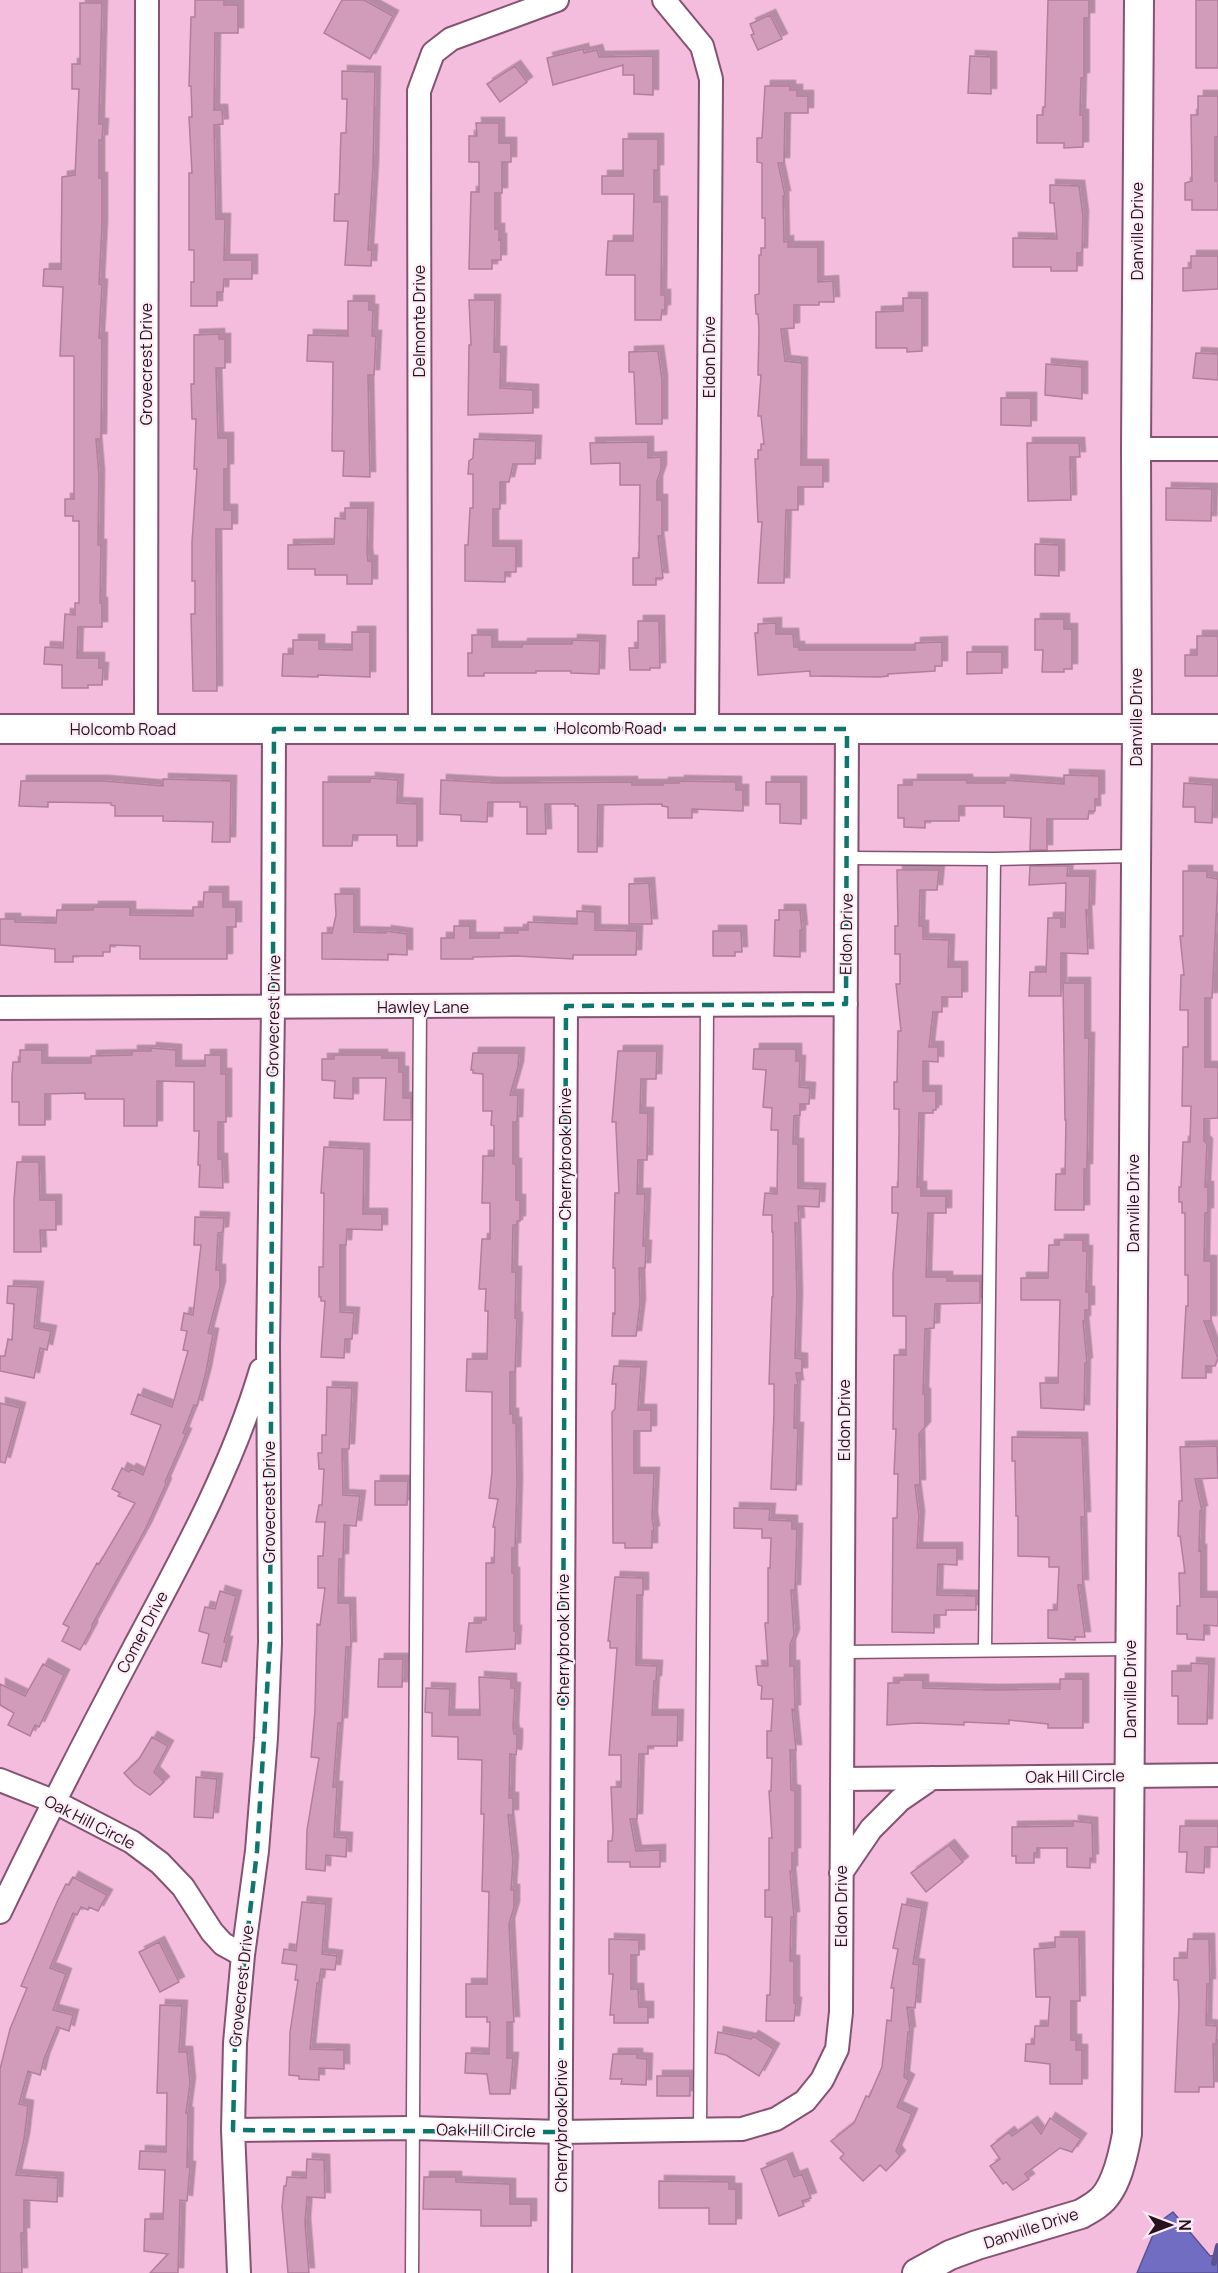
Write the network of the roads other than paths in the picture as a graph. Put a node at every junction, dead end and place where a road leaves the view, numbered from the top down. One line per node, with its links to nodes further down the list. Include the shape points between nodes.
1 (147, 0): 8 (street, Grovecrest Drive)
2 (557, 0): 7 (street, Delmonte Drive, via 451,39 433,53 419,91)
3 (664, 0): 9 (street, Eldon Drive, via 702,46 711,79)
4 (1138, 0): 5 (street, Danville Drive)
5 (1136, 449): 6 (street); 13 (street, Danville Drive)
6 (1218, 449)
7 (420, 727): 9 (street, Holcomb Road); 11 (street, Holcomb Road)
8 (146, 728): 10 (street, Holcomb Road); 11 (street, Holcomb Road)
9 (707, 728): 12 (street, Holcomb Road)
10 (0, 729)
11 (274, 729): 23 (street, Grovecrest Drive)
12 (847, 729): 13 (street, Holcomb Road); 16 (street, Eldon Drive)
13 (1137, 729): 14 (street, Holcomb Road); 15 (street, Danville Drive)
14 (1218, 729)
15 (1135, 856): 17 (lane); 25 (street, Danville Drive)
16 (847, 858): 17 (lane); 18 (street, Eldon Drive)
17 (994, 860): 26 (lane)
18 (846, 1004): 20 (street, Hawley Lane); 27 (street, Eldon Drive)
19 (566, 1006): 20 (street, Hawley Lane); 21 (street, Hawley Lane); 41 (street, Cherrybrook Drive)
20 (707, 1006): 40 (lane)
21 (420, 1007): 23 (street, Hawley Lane); 38 (lane)
22 (0, 1008): 23 (street, Hawley Lane)
23 (273, 1008): 24 (street, Grovecrest Drive)
24 (268, 1346): 33 (street, Comer Drive, via 249,1413 190,1544); 36 (street, Grovecrest Drive, via 270,1642 257,1851)
25 (1130, 1649): 26 (lane); 28 (street, Danville Drive)
26 (985, 1650): 27 (lane)
27 (844, 1652): 31 (street, Eldon Drive)
28 (1129, 1775): 29 (street, Oak Hill Circle); 30 (street, Oak Hill Circle); 45 (street, Danville Drive, via 1127,2134 1123,2160 1100,2203 1081,2214 968,2248)
29 (1218, 1775)
30 (932, 1778): 31 (street, Oak Hill Circle); 34 (street, via 900,1800 871,1829)
31 (842, 1779): 34 (street, Eldon Drive)
32 (0, 1780): 33 (street, Oak Hill Circle)
33 (53, 1801): 35 (street, Comer Drive); 36 (street, Oak Hill Circle, via 132,1842 160,1863 183,1887 212,1932 223,1944)
34 (841, 1873): 37 (street, Eldon Drive, via 841,2012 837,2049 822,2080)
35 (0, 1912)
36 (243, 1955): 39 (street, Grovecrest Drive, via 234,2043)
37 (805, 2101): 40 (street, Oak Hill Circle, via 776,2119 742,2129)
38 (412, 2128): 39 (street, Oak Hill Circle); 41 (street, Oak Hill Circle); 43 (lane)
39 (233, 2130): 42 (street, Grovecrest Drive)
40 (700, 2131): 41 (street, Oak Hill Circle)
41 (561, 2132): 44 (street, Cherrybrook Drive)
42 (239, 2273)
43 (412, 2273)
44 (560, 2273)
45 (917, 2273)

